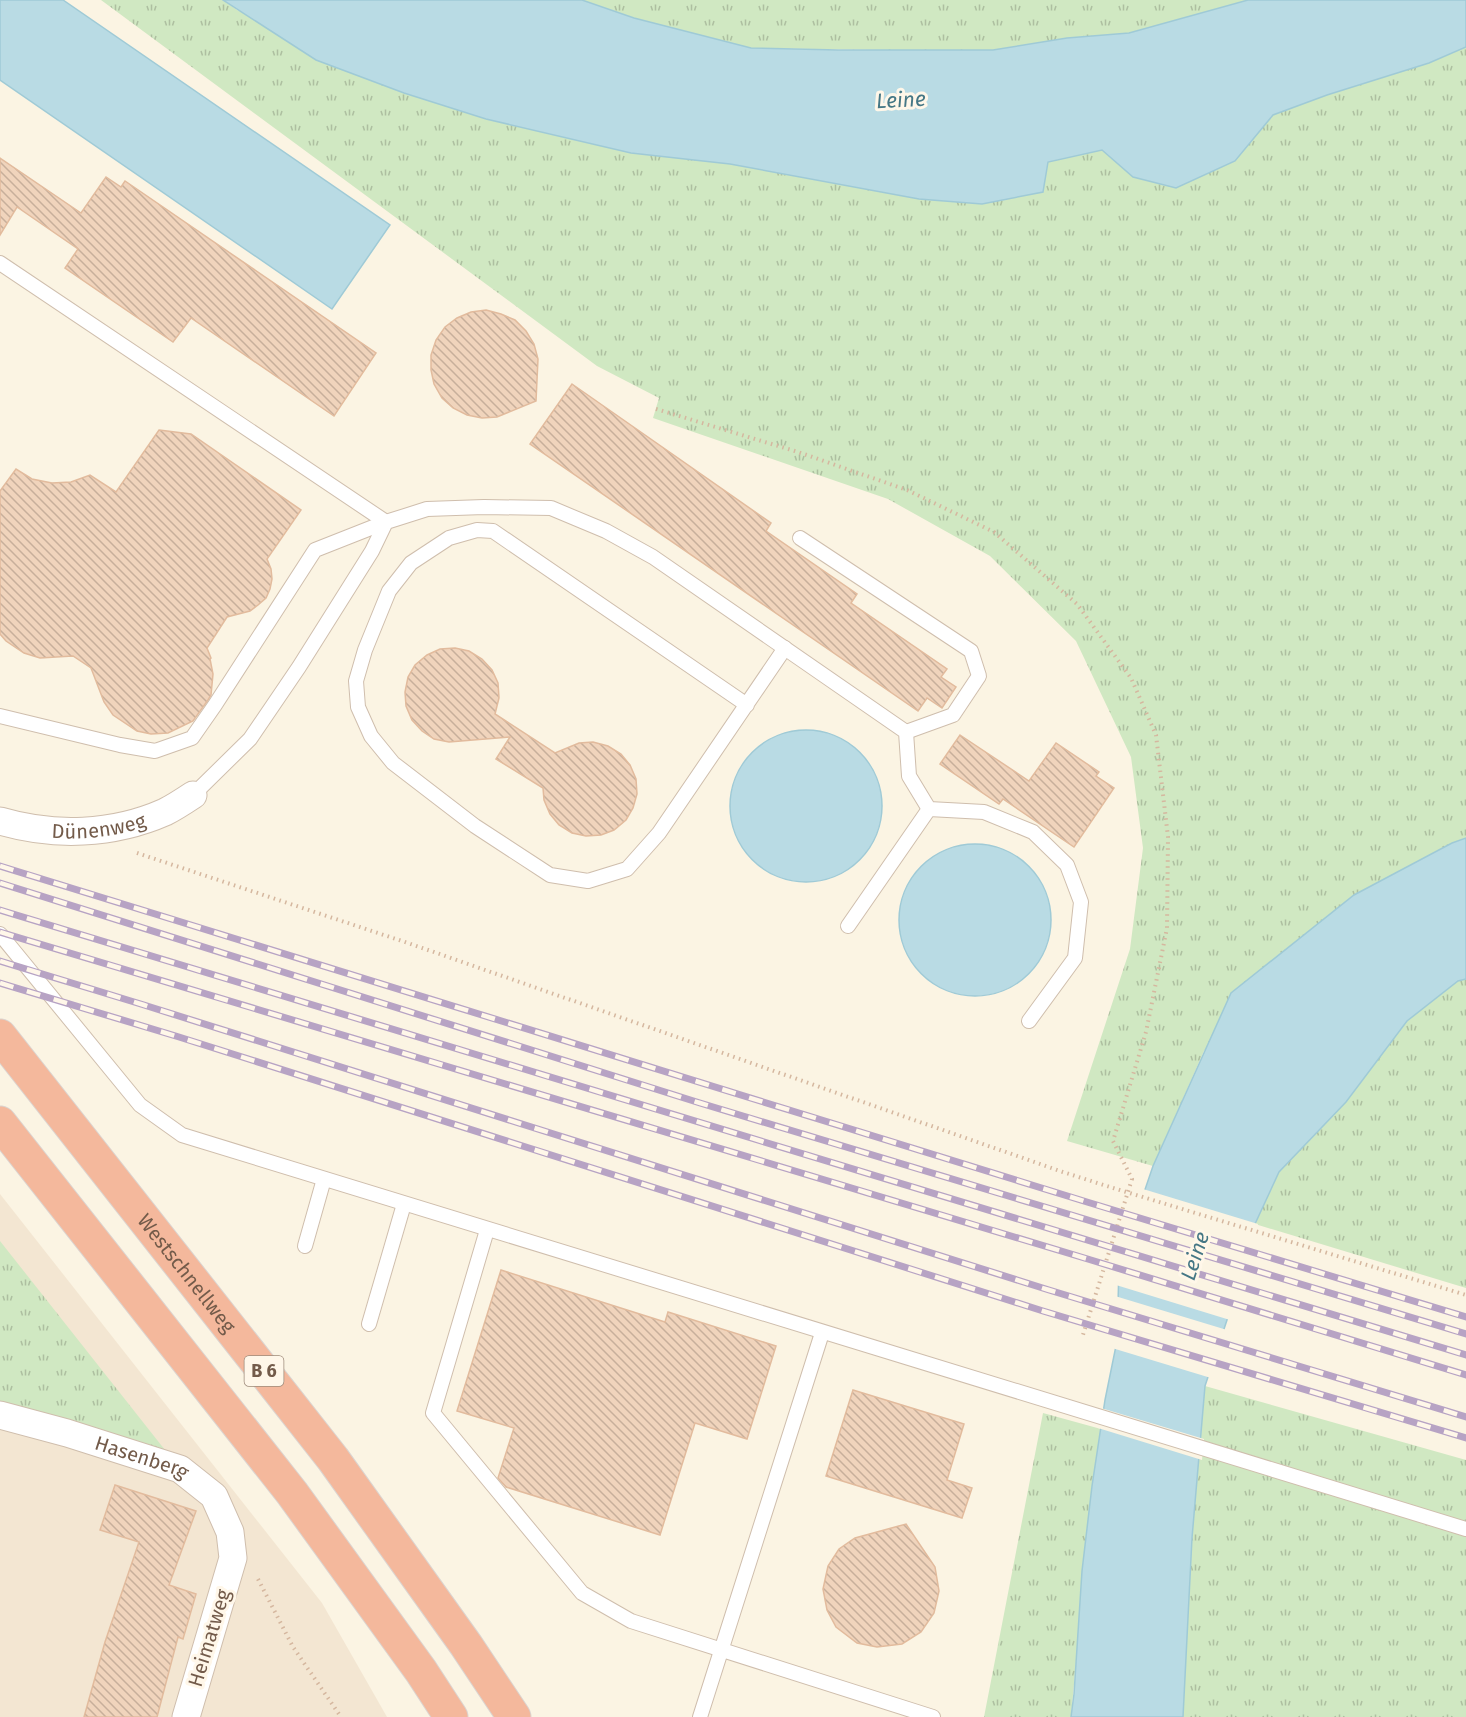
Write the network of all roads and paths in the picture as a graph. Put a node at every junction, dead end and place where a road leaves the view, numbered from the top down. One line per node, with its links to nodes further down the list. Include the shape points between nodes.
1 (0, 263): 4 (lane)
2 (656, 409): 27 (path, via 907,490 994,532 1077,604 1131,678 1156,735 1168,837 1167,928 1146,1032 1113,1141 1132,1179)
3 (497, 507): 4 (lane, via 427,509); 5 (lane); 7 (lane, via 551,508 606,531 653,557)
4 (386, 522): 9 (lane, via 315,550 192,738 155,752); 11 (lane, via 299,667 249,739)
5 (493, 531): 8 (lane); 8 (lane, via 477,530 448,538 411,562 389,591 356,681 358,707 371,736 393,763 474,826 550,874 588,881 627,869 658,833)
6 (800, 538): 10 (lane, via 971,651 979,676 953,715)
7 (785, 648): 8 (lane); 10 (lane)
8 (747, 705)
9 (0, 716)
10 (906, 732): 12 (lane, via 909,776)
11 (193, 795): 13 (street, Dünenweg, via 166,812 124,826 73,832 26,829)
12 (928, 809): 15 (lane); 17 (lane, via 984,812 1033,832 1067,865 1081,902 1075,958)
13 (0, 821)
14 (129, 851): 24 (path, bridge, via 408,943 1063,1172)
15 (848, 926)
16 (0, 934): 20 (lane, via 140,1105 182,1136)
17 (1029, 1021)
18 (0, 1036): 35 (highway, Westschnellweg / B 6, via 333,1459)
19 (0, 1123): 34 (highway, B 6, via 292,1493)
20 (324, 1179): 21 (lane); 23 (lane)
21 (404, 1204): 22 (lane); 25 (lane)
22 (487, 1230): 26 (lane); 31 (lane, via 433,1413 582,1593 631,1621)
23 (305, 1246)
24 (1466, 1295)
25 (369, 1324)
26 (822, 1333): 29 (lane); 31 (lane)
27 (1082, 1338)
28 (0, 1415): 30 (street, Hasenberg, via 180,1468 214,1496 230,1532)
29 (1466, 1529)
30 (233, 1558): 32 (street, Heimatweg); 33 (path, via 257,1579 293,1647)
31 (721, 1650): 36 (lane); 37 (lane)
32 (186, 1717)
33 (341, 1717)
34 (451, 1717)
35 (514, 1717)
36 (700, 1717)
37 (933, 1717)

